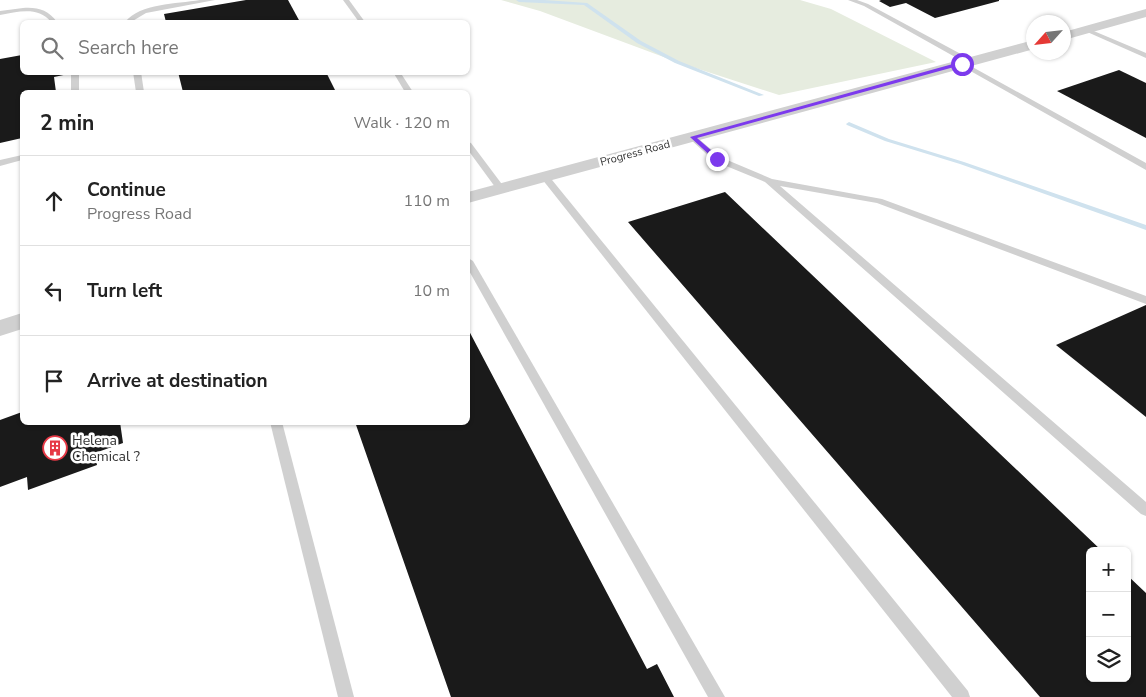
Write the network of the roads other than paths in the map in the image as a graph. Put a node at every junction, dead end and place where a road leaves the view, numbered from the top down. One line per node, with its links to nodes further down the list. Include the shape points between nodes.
1 (212, 0): 7 (lane, via 144,11)
2 (346, 0): 8 (lane)
3 (851, 0): 13 (lane, via 866,5)
4 (0, 13): 6 (lane, via 41,10)
5 (1146, 13): 9 (street)
6 (53, 20)
7 (130, 20)
8 (361, 20)
9 (1087, 30): 10 (street); 12 (lane)
10 (1071, 34)
11 (1026, 46): 13 (street, Progress Road)
12 (1146, 56)
13 (966, 63): 20 (street, Progress Road); 24 (lane)
14 (75, 75): 17 (lane)
15 (137, 75): 18 (lane)
16 (398, 75): 19 (lane)
17 (75, 90)
18 (140, 90)
19 (409, 90)
20 (693, 137): 25 (street, Progress Road); 26 (lane, via 717,159)
21 (470, 148): 27 (lane)
22 (20, 158): 23 (lane)
23 (0, 163)
24 (1146, 167)
25 (545, 177): 27 (street, Progress Road); 37 (lane)
26 (768, 180): 30 (lane, via 879,201); 34 (lane)
27 (502, 189): 28 (street, Progress Road)
28 (470, 197)
29 (470, 265): 36 (lane)
30 (1146, 300)
31 (20, 322): 32 (street)
32 (0, 328)
33 (277, 425): 35 (lane)
34 (1146, 510)
35 (346, 697)
36 (717, 697)
37 (962, 697)

